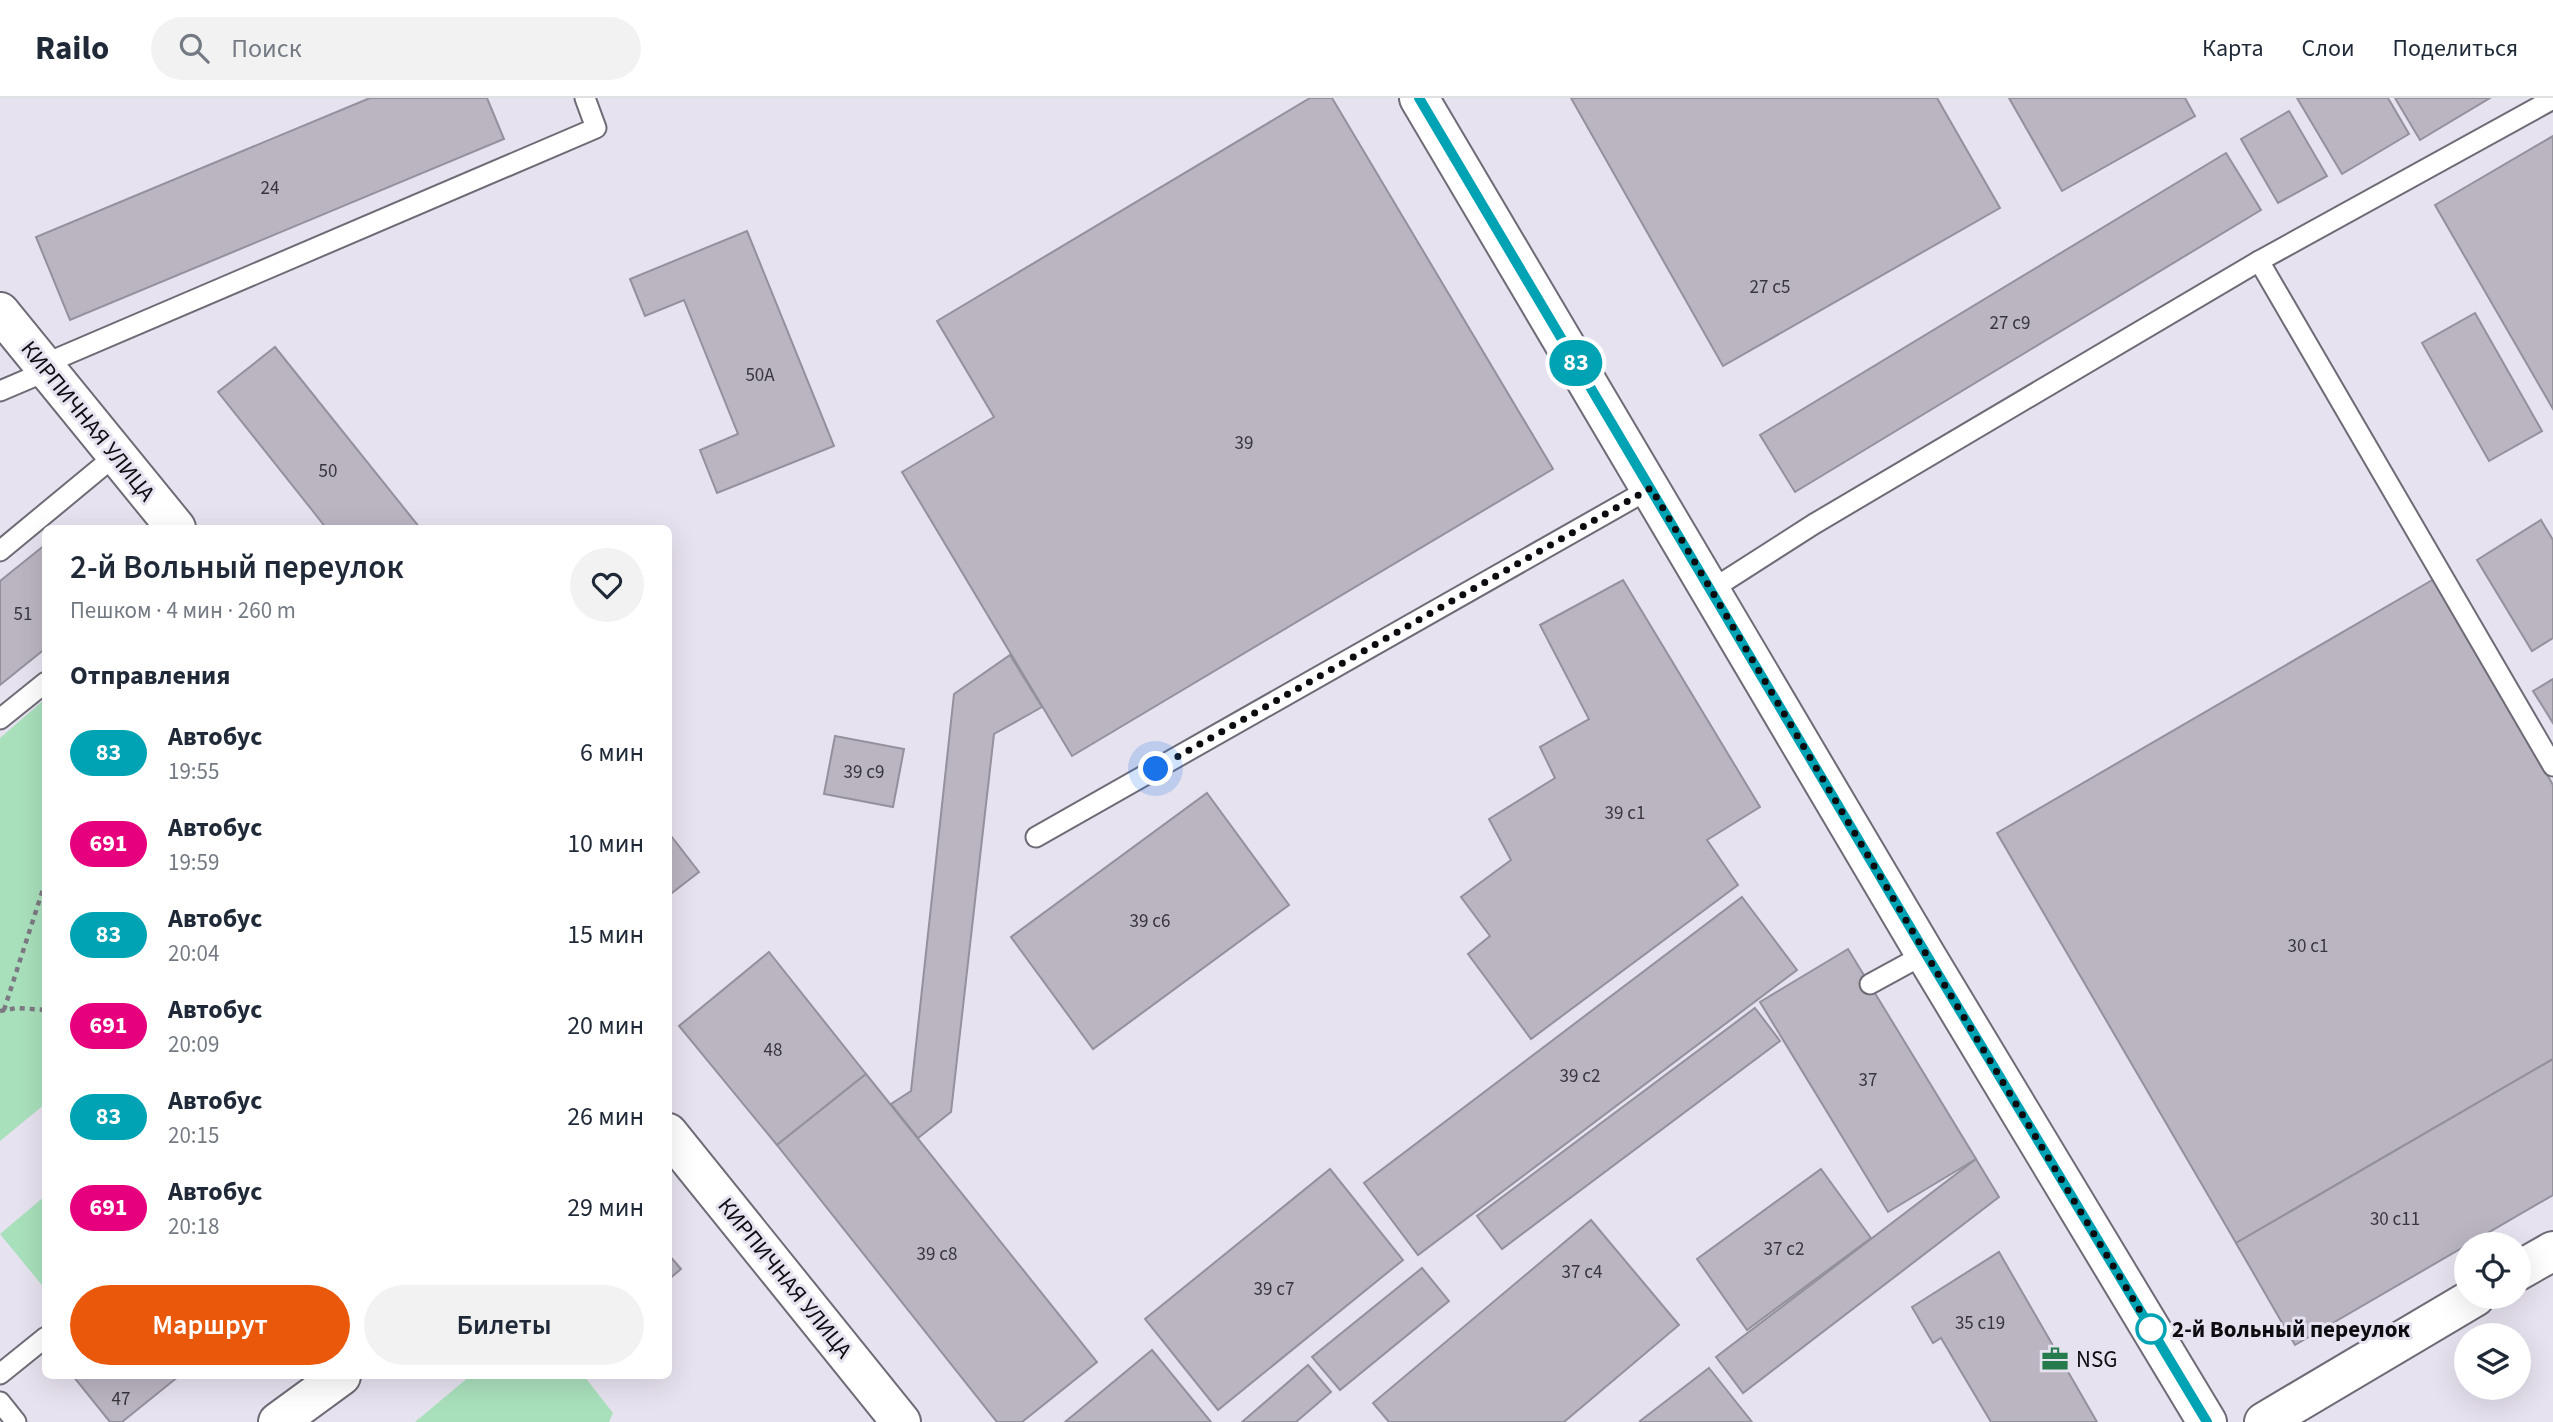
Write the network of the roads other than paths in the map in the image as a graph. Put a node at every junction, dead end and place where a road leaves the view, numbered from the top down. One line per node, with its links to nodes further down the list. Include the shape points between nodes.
1 (586, 98): 6 (lane, via 596,128)
2 (1419, 98): 9 (street)
3 (2553, 99): 4 (lane)
4 (2259, 261): 12 (lane); 15 (lane)
5 (0, 312): 6 (street, КИРПИЧНАЯ УЛИЦА)
6 (45, 368): 7 (lane); 8 (street, КИРПИЧНАЯ УЛИЦА)
7 (0, 391)
8 (116, 455): 10 (street, КИРПИЧНАЯ УЛИЦА); 11 (lane)
9 (1651, 488): 12 (street); 16 (lane)
10 (174, 525)
11 (0, 551)
12 (1710, 590): 17 (street)
13 (42, 684): 14 (lane)
14 (0, 719)
15 (2553, 766)
16 (1036, 837)
17 (1926, 954): 18 (lane); 30 (street)
18 (1870, 984)
19 (672, 1138): 29 (street, КИРПИЧНАЯ УЛИЦА)
20 (2553, 1251): 21 (street)
21 (2531, 1264)
22 (2455, 1309): 31 (street)
23 (42, 1340): 24 (lane)
24 (0, 1374)
25 (337, 1379): 28 (street)
26 (0, 1402): 27 (lane)
27 (16, 1422)
28 (278, 1422)
29 (901, 1422)
30 (2207, 1422)
31 (2264, 1422)

